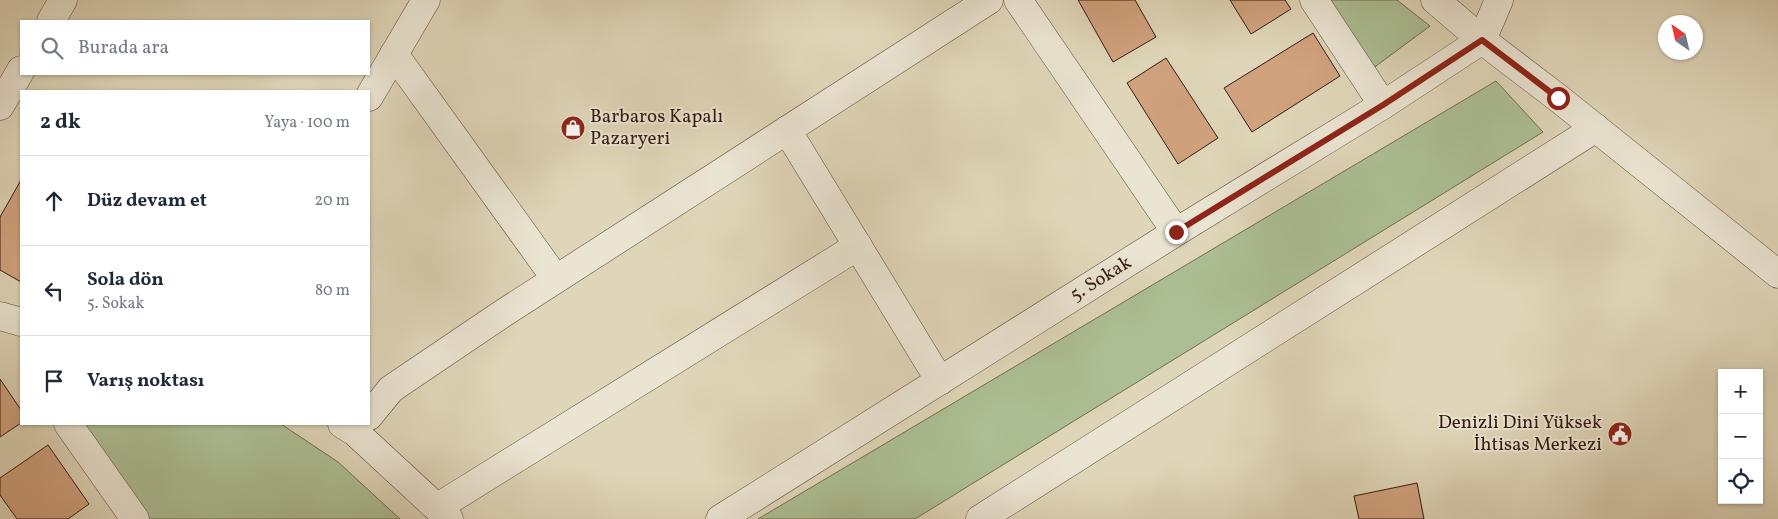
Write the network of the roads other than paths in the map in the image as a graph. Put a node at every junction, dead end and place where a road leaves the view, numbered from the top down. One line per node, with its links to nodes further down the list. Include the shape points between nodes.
1 (64, 0): 8 (street)
2 (426, 0): 10 (street)
3 (989, 0): 14 (street)
4 (1018, 0): 15 (street)
5 (1314, 0): 12 (street)
6 (1435, 0): 9 (street)
7 (1499, 0): 9 (street)
8 (52, 20)
9 (1482, 40): 12 (street, 5. Sokak); 13 (street)
10 (394, 54): 11 (street); 18 (street)
11 (370, 95)
12 (1383, 105): 15 (street, 5. Sokak)
13 (1596, 128): 17 (street); 28 (street)
14 (787, 130): 16 (street); 18 (street)
15 (1176, 232): 21 (street, 5. Sokak)
16 (858, 246): 21 (street); 25 (street)
17 (1778, 274)
18 (556, 280): 22 (street, via 391,390)
19 (0, 316): 20 (street)
20 (20, 322)
21 (940, 380): 27 (street, 5. Sokak)
22 (370, 411)
23 (69, 425): 26 (street)
24 (358, 425): 25 (street, via 379,456)
25 (443, 513)
26 (135, 519)
27 (720, 519)
28 (980, 519)

